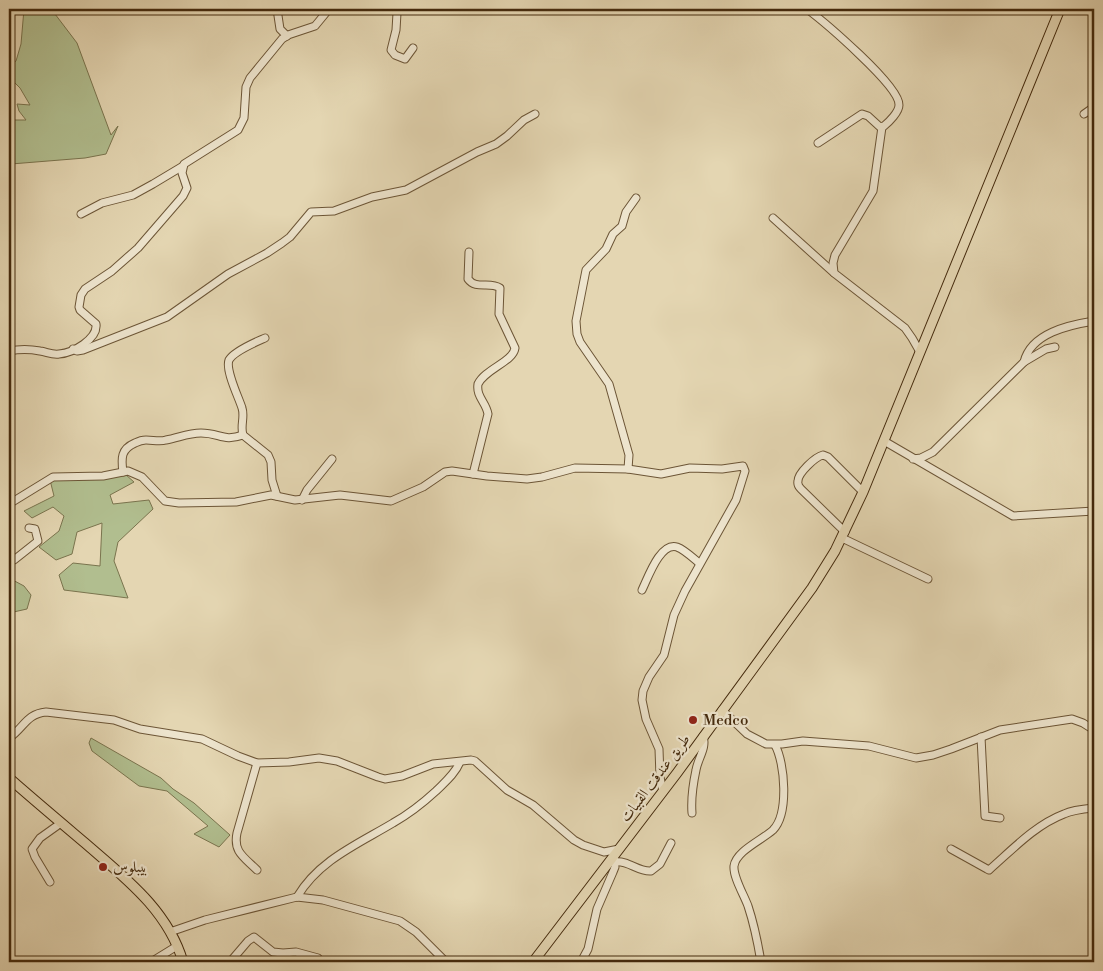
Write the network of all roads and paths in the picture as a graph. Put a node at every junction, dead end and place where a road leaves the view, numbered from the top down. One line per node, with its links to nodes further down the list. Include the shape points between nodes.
1 (276, 9): 6 (street, via 280,29)
2 (329, 9): 6 (street, via 315,26)
3 (400, 9): 7 (street, via 392,50 406,59)
4 (807, 9): 11 (street, via 857,52 897,98 898,109)
5 (1060, 9): 24 (main road, طريق عندقت القبيات)
6 (287, 36): 13 (street, via 250,78 244,118 238,130)
7 (412, 48)
8 (1094, 107): 10 (street)
9 (535, 114): 22 (street, via 496,144 406,190 372,196 334,211 312,212 290,237 267,254 228,274 167,317 83,350)
10 (1084, 114)
11 (882, 127): 12 (street, via 862,114); 18 (street, via 873,191 835,255)
12 (818, 143)
13 (183, 166): 15 (street, via 133,194); 22 (street, via 187,191 138,248 81,295 80,310 93,320 96,328 92,336)
14 (636, 198): 30 (street, via 626,212 622,226 586,270 576,321 580,342 609,384 630,455)
15 (81, 214)
16 (773, 218): 18 (street)
17 (469, 252): 32 (street, via 468,279 477,285 500,288 499,314 515,348 512,356 478,384 479,397 488,414)
18 (834, 273): 24 (street, via 905,328)
19 (1094, 321): 25 (street, via 1063,328 1041,339 1028,350)
20 (265, 338): 26 (street, via 234,355 228,362 243,411)
21 (1056, 348): 25 (street, via 1046,349)
22 (73, 349): 23 (street, via 60,354 25,349)
23 (9, 351)
24 (920, 352): 27 (main road, طريق عندقت القبيات)
25 (1024, 362): 29 (street, via 933,452)
26 (243, 435): 31 (street, via 231,439 195,433 166,440 142,440 123,452); 34 (street, via 268,456)
27 (884, 441): 29 (street); 33 (main road, طريق عندقت القبيات)
28 (332, 459): 35 (street)
29 (913, 460): 37 (street, via 1013,516)
30 (628, 469): 32 (street, via 571,469 534,478); 41 (street, via 661,474 690,468 744,467 736,500)
31 (123, 472): 34 (street, via 142,477 161,498 172,503 236,502); 36 (street, via 48,478)
32 (473, 474): 35 (street, via 448,471 424,487 391,501 340,495)
33 (863, 492): 39 (main road, طريق عندقت القبيات); 39 (street, via 823,455 815,458 798,478 800,489)
34 (277, 496): 35 (street)
35 (302, 500)
36 (9, 504)
37 (1094, 511)
38 (29, 528): 40 (street, via 34,529 38,541 14,560)
39 (843, 535): 42 (street); 44 (main road, طريق عندقت القبيات, via 812,588)
40 (9, 559)
41 (700, 563): 43 (street, via 678,548 666,548); 53 (street, via 674,615 664,654 643,691 646,719 660,748)
42 (928, 579)
43 (642, 590)
44 (722, 710): 46 (main road, طريق عندقت القبيات); 49 (street, via 756,740)
45 (1094, 730): 47 (street, via 1078,720 1067,720 1000,730)
46 (703, 736): 53 (main road, طريق عندقت القبيات); 55 (street, via 705,745 696,768)
47 (981, 737): 49 (street, via 916,758 869,746 803,741); 56 (street, via 985,816)
48 (9, 738): 51 (street, via 30,718 46,712 114,720 140,729 202,739)
49 (776, 744): 73 (street, via 784,776 780,818 773,830 739,856 734,864)
50 (460, 762): 51 (street, via 432,764 402,776 385,778 319,758); 60 (street, via 476,761 507,790 533,805 574,840); 63 (street, via 450,778 419,806 331,860 309,880)
51 (257, 763): 61 (street, via 236,843 238,852)
52 (10, 783): 57 (main road)
53 (663, 792): 60 (main road, طريق عندقت القبيات)
54 (1094, 808): 59 (street, via 1054,818 989,870)
55 (692, 813)
56 (1000, 818)
57 (61, 823): 62 (street, via 40,838 32,849); 64 (main road, via 134,886 153,906)
58 (671, 843): 60 (street, via 660,864 651,871 623,862)
59 (951, 849)
60 (616, 855): 71 (main road, طريق عندقت القبيات); 72 (street)
61 (257, 870)
62 (50, 882)
63 (297, 897): 64 (street); 70 (street, via 333,902 400,921)
64 (170, 932): 65 (main road)
65 (177, 946): 66 (street); 67 (main road)
66 (151, 962)
67 (183, 962)
68 (230, 962): 69 (street, via 254,937 273,952 300,952)
69 (321, 962)
70 (446, 962)
71 (534, 962)
72 (582, 962)
73 (761, 962)

